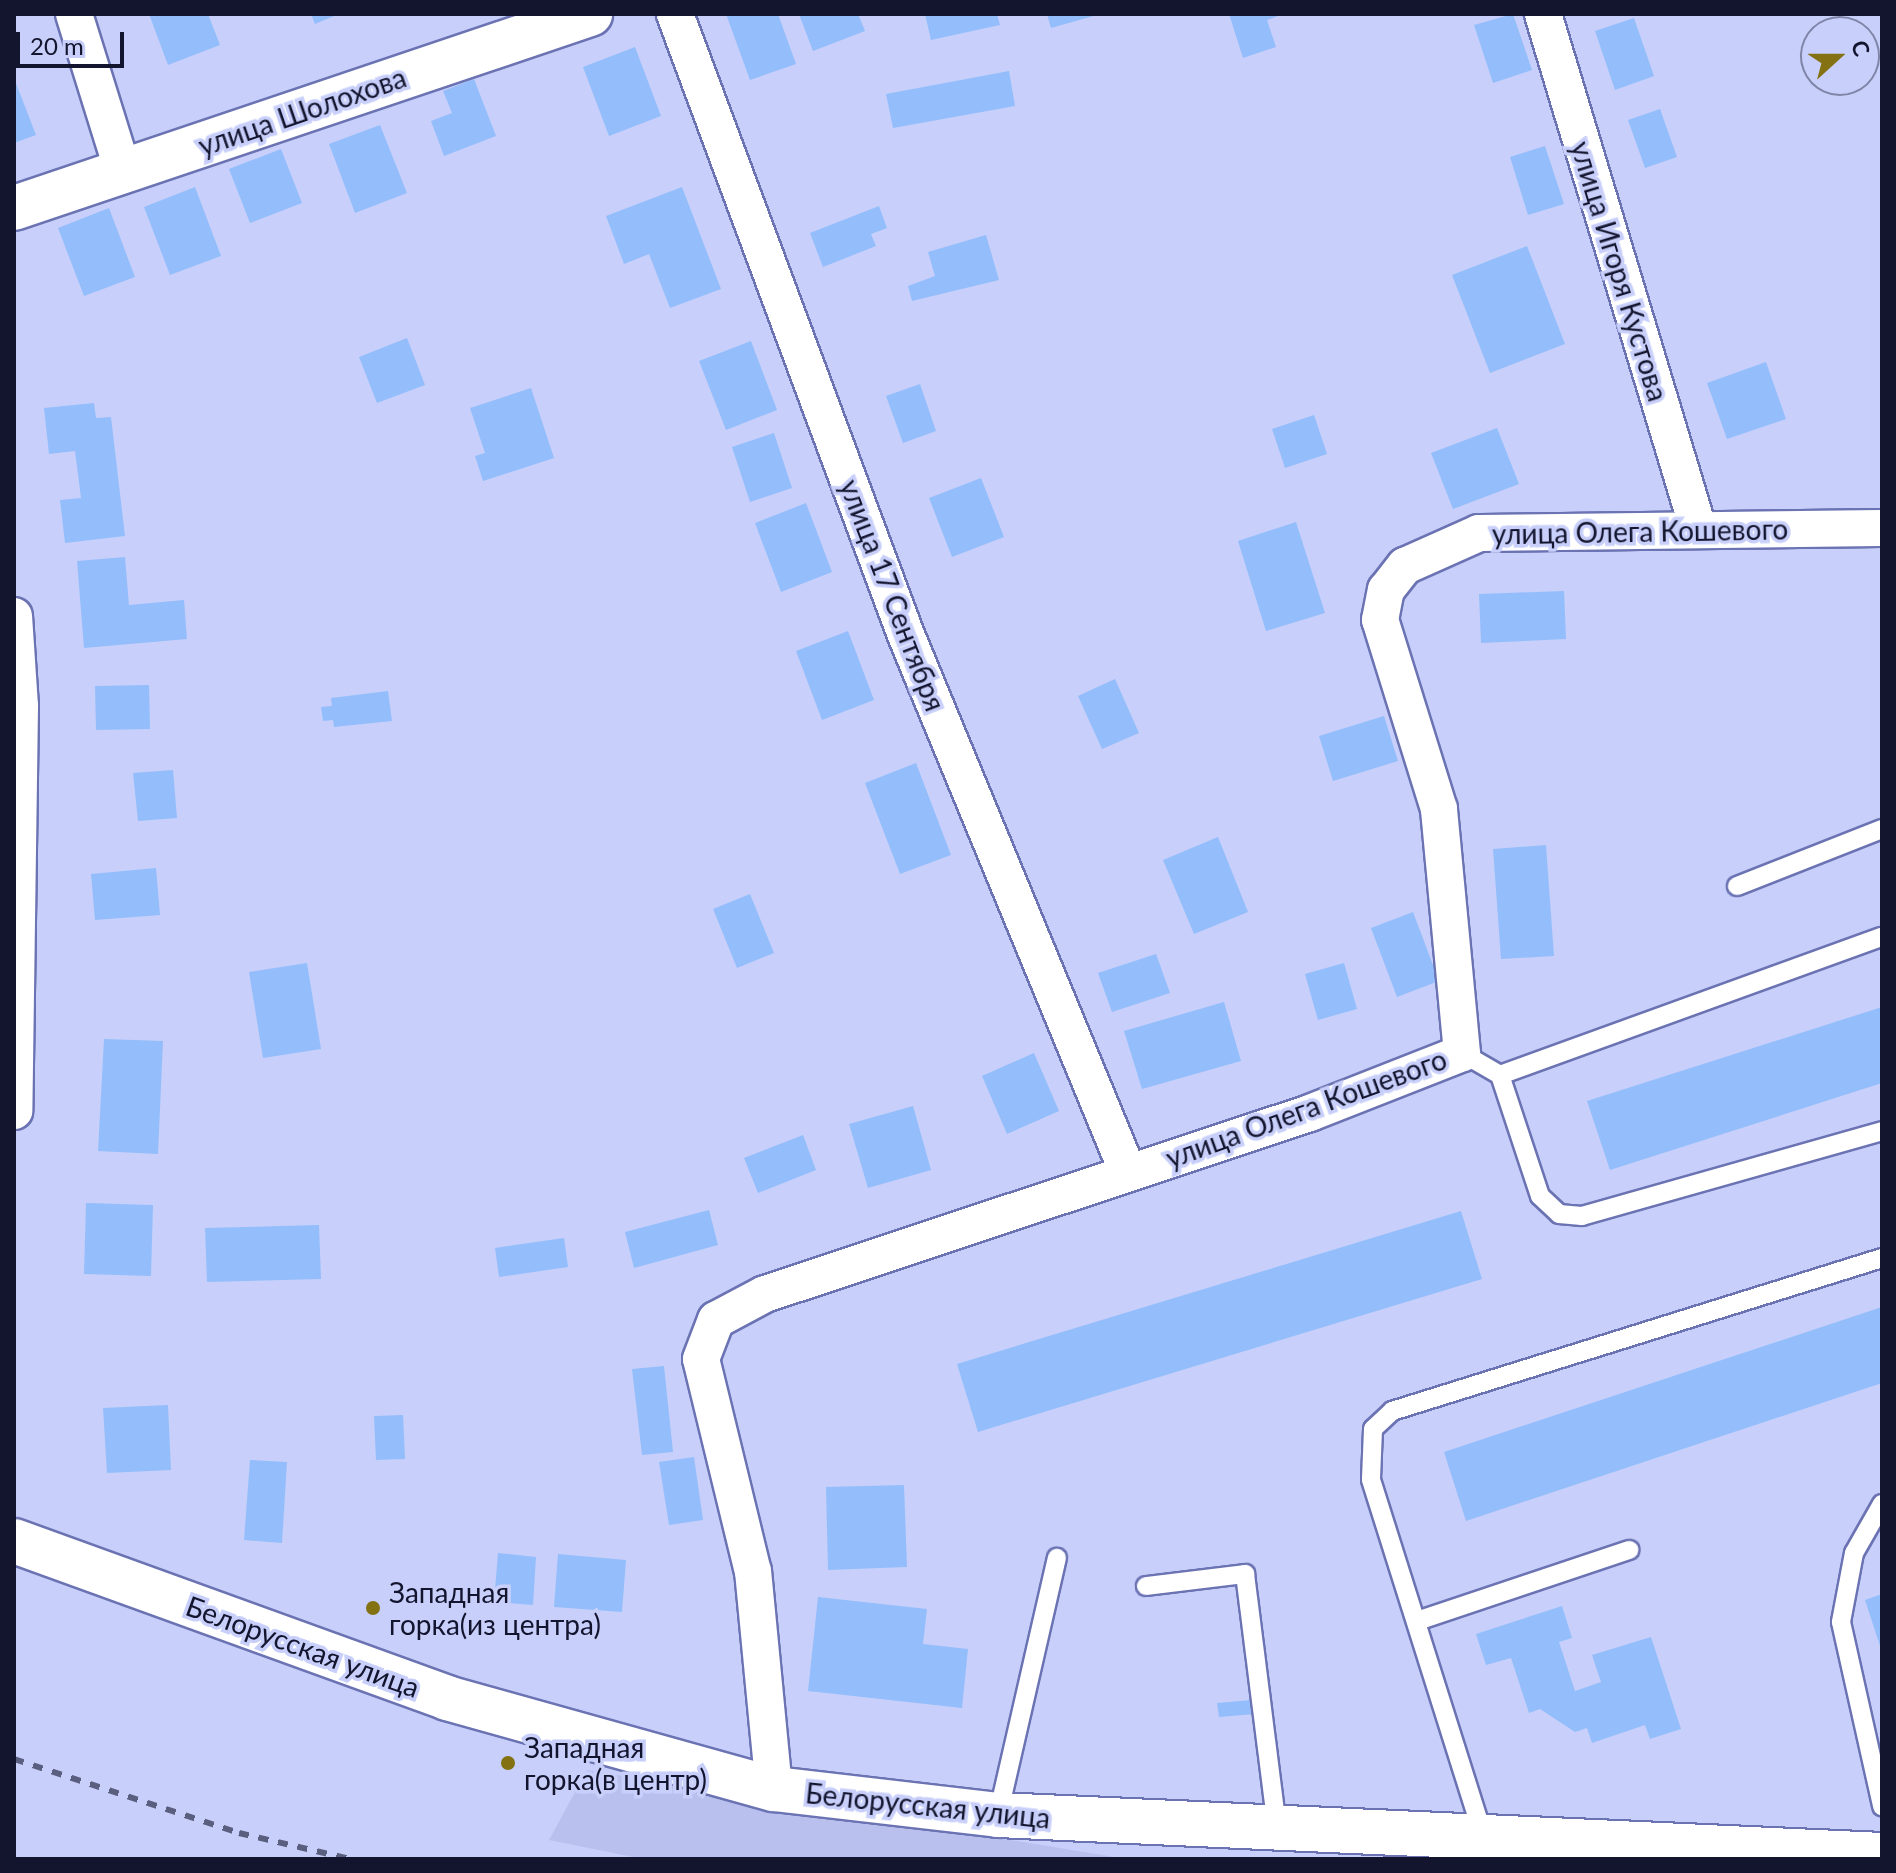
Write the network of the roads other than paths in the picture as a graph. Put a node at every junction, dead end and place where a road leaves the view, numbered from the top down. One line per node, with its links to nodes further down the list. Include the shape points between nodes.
1 (74, 14): 5 (street)
2 (590, 14): 5 (main road, улица Шолохова)
3 (675, 14): 17 (street, улица 17 Сентября, via 906,635)
4 (1543, 14): 7 (street, улица Игоря Кустова)
5 (123, 171): 6 (main road, улица Шолохова)
6 (14, 208)
7 (1698, 528): 8 (street, улица Олега Кошевого); 13 (street, улица Олега Кошевого, via 1479,533 1405,566 1386,590 1380,620 1439,809)
8 (1882, 528)
9 (14, 616): 15 (street, via 20,722)
10 (1882, 829): 11 (lane)
11 (1737, 886)
12 (1882, 937): 14 (lane)
13 (1462, 1053): 14 (lane); 17 (street, улица Олега Кошевого, via 1310,1113)
14 (1500, 1075): 16 (lane, via 1540,1196 1559,1214 1582,1216)
15 (14, 1111)
16 (1882, 1131)
17 (1127, 1170): 27 (street, улица Олега Кошевого, via 765,1294 716,1320 701,1359 753,1572)
18 (1882, 1258): 24 (lane, via 1392,1411 1373,1429 1371,1479)
19 (1882, 1504): 26 (lane, via 1854,1553 1841,1622)
20 (14, 1541): 27 (main road, Белорусская улица, via 447,1698)
21 (1629, 1550): 24 (lane)
22 (1057, 1558): 29 (lane)
23 (1146, 1586): 30 (lane, via 1245,1574)
24 (1417, 1621): 31 (lane)
25 (1882, 1728): 26 (lane)
26 (1863, 1731): 28 (lane)
27 (774, 1789): 29 (main road, Белорусская улица)
28 (1882, 1806)
29 (998, 1815): 30 (main road, Белорусская улица)
30 (1277, 1828): 32 (main road, Белорусская улица)
31 (1483, 1835): 32 (main road, Белорусская улица); 33 (main road, Белорусская улица)
32 (1395, 1846)
33 (1882, 1855)

